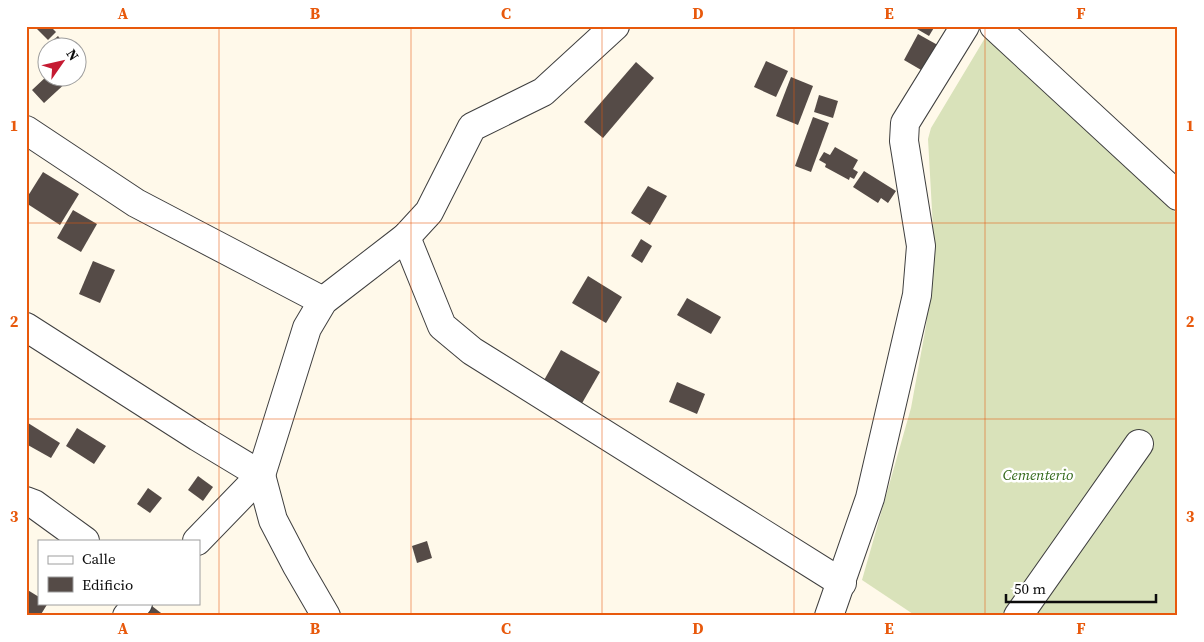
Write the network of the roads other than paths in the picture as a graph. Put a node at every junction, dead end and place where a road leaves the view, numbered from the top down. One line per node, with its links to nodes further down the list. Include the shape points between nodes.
1 (615, 26): 6 (street, via 543,92 472,127 429,212)
2 (965, 26): 14 (street, via 905,123 904,141 921,246 917,295 870,498)
3 (994, 26): 5 (street)
4 (26, 130): 7 (street, via 136,203)
5 (1178, 196)
6 (406, 237): 7 (street); 14 (street, via 442,326 472,351)
7 (323, 301): 10 (street, via 308,328)
8 (26, 327): 10 (street)
9 (1139, 444): 19 (street)
10 (261, 475): 13 (street); 17 (street, via 273,520)
11 (26, 502): 12 (street, via 34,504)
12 (84, 540)
13 (198, 540)
14 (842, 583): 18 (street)
15 (137, 604): 16 (street)
16 (128, 616)
17 (326, 616)
18 (829, 616)
19 (1018, 616)

